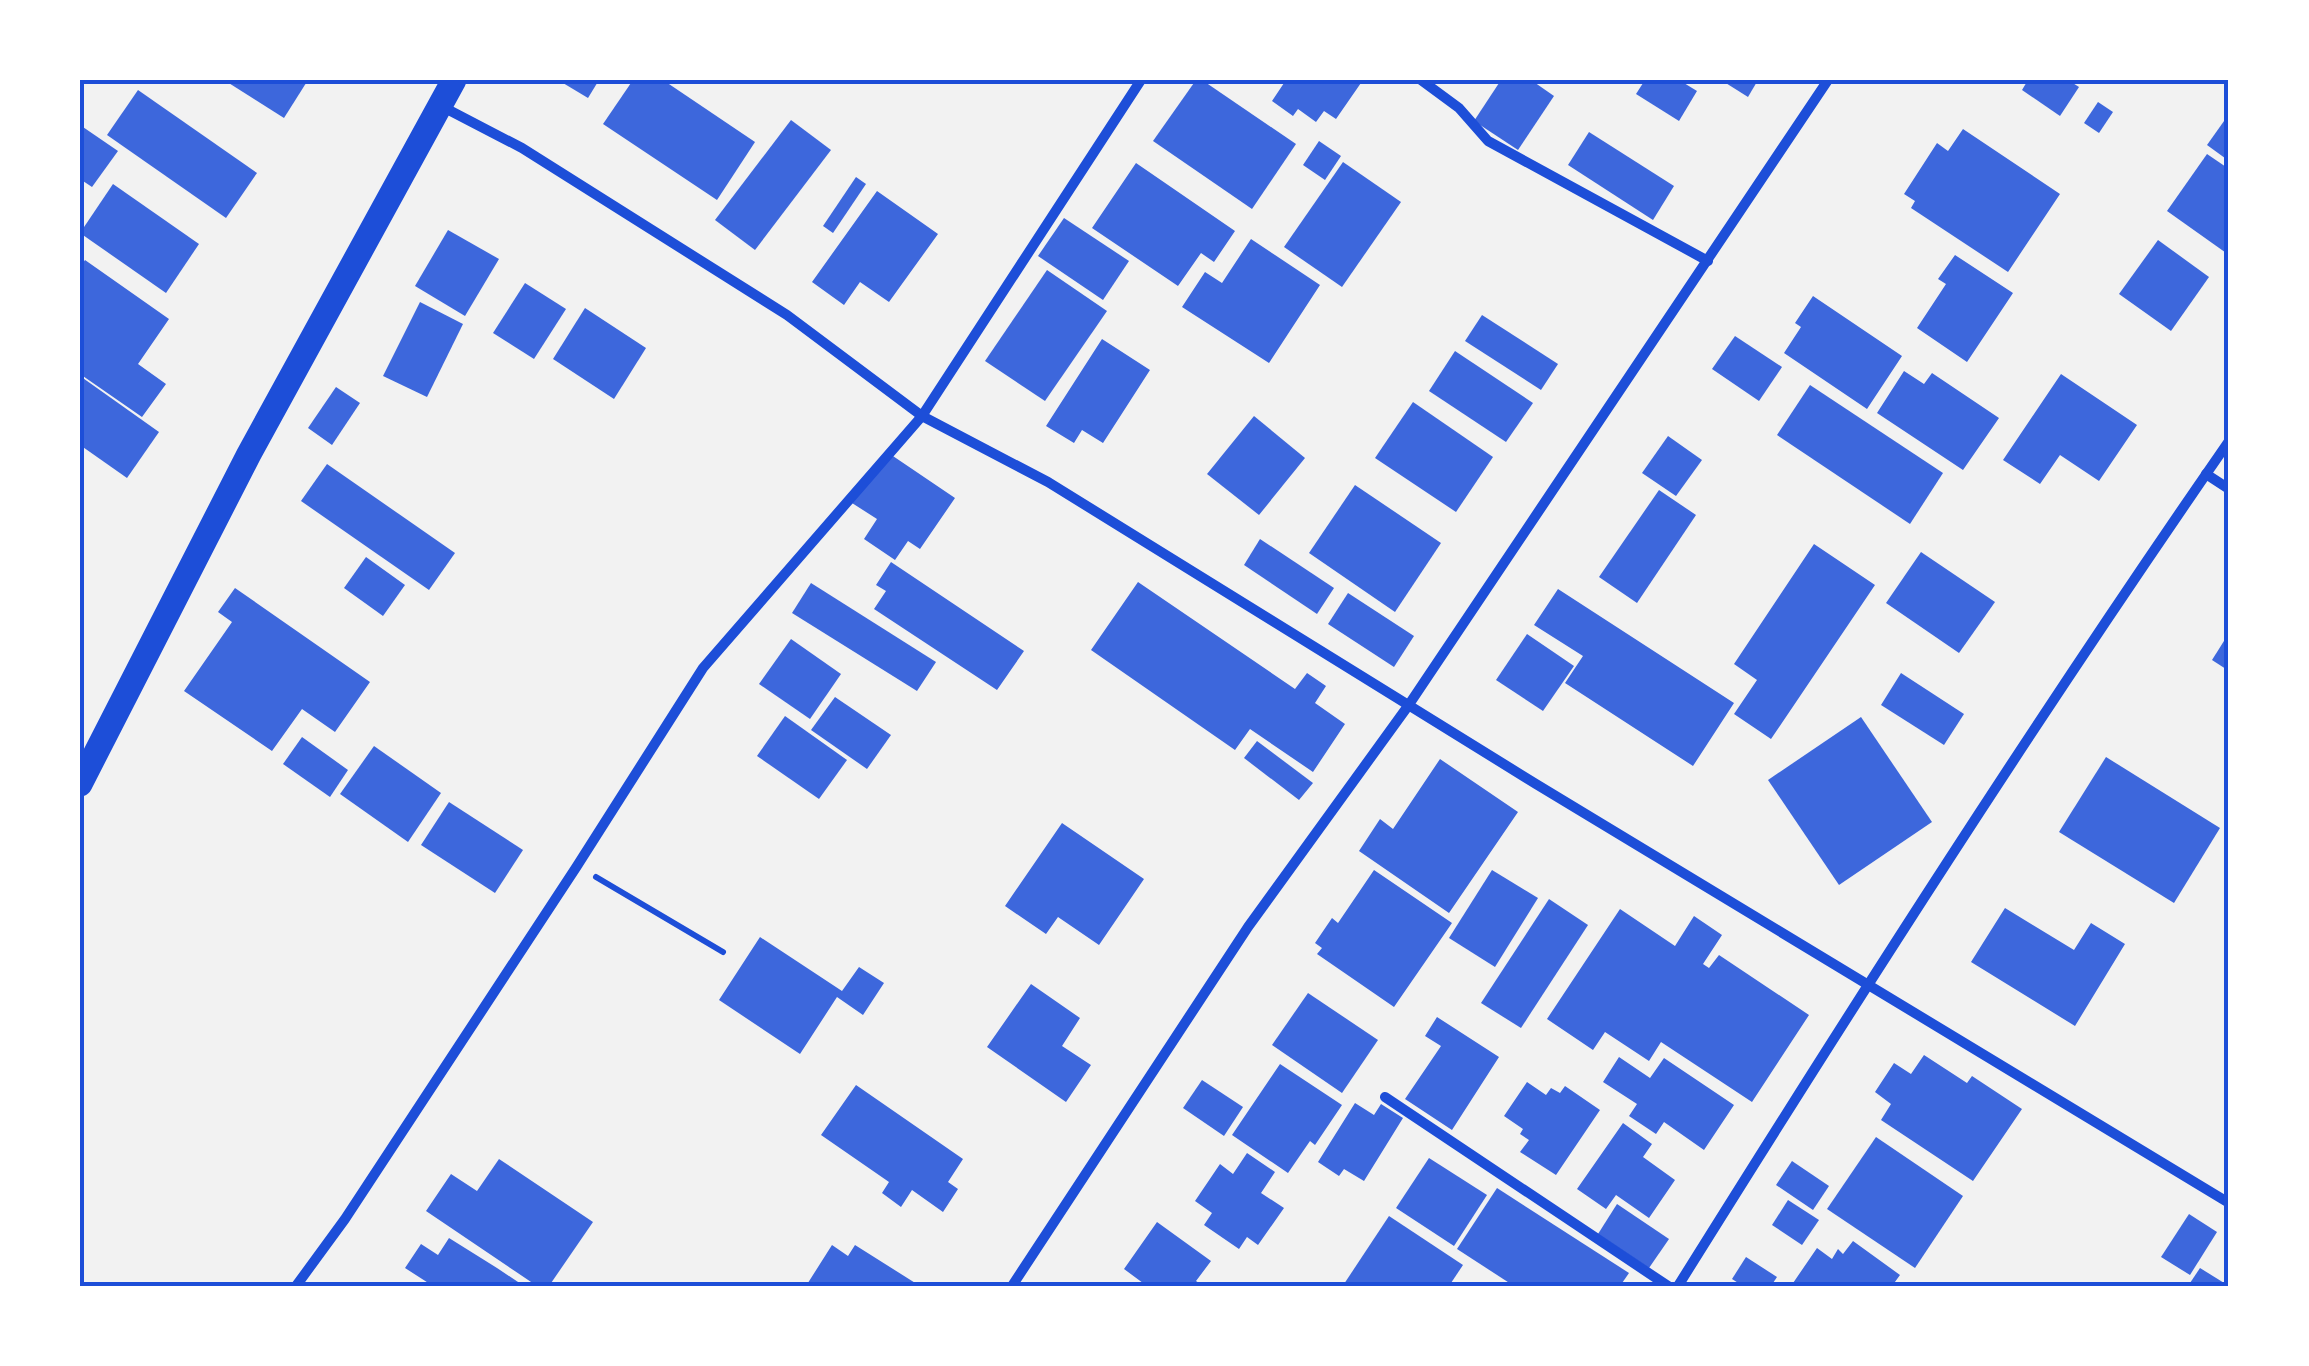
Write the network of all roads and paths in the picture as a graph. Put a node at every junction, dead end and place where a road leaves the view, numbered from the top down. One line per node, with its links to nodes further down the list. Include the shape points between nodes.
1 (1141, 80): 7 (street)
2 (1421, 80): 6 (street, via 1488,141)
3 (1828, 80): 6 (street)
4 (453, 81): 5 (main road)
5 (442, 106): 7 (street, via 522,148 787,314); 12 (main road, via 249,454)
6 (1708, 261): 11 (street)
7 (922, 416): 11 (street, via 1048,482); 13 (street, via 703,668)
8 (2229, 441): 9 (street)
9 (2206, 474): 10 (street); 15 (street)
10 (2229, 489)
11 (1408, 706): 15 (street); 19 (street, via 1248,927)
12 (80, 784)
13 (578, 866): 14 (path); 18 (street)
14 (723, 952)
15 (1868, 982): 17 (street); 21 (street)
16 (1385, 1097): 20 (street)
17 (2229, 1203)
18 (296, 1286)
19 (1012, 1286)
20 (1668, 1286)
21 (1678, 1286)

